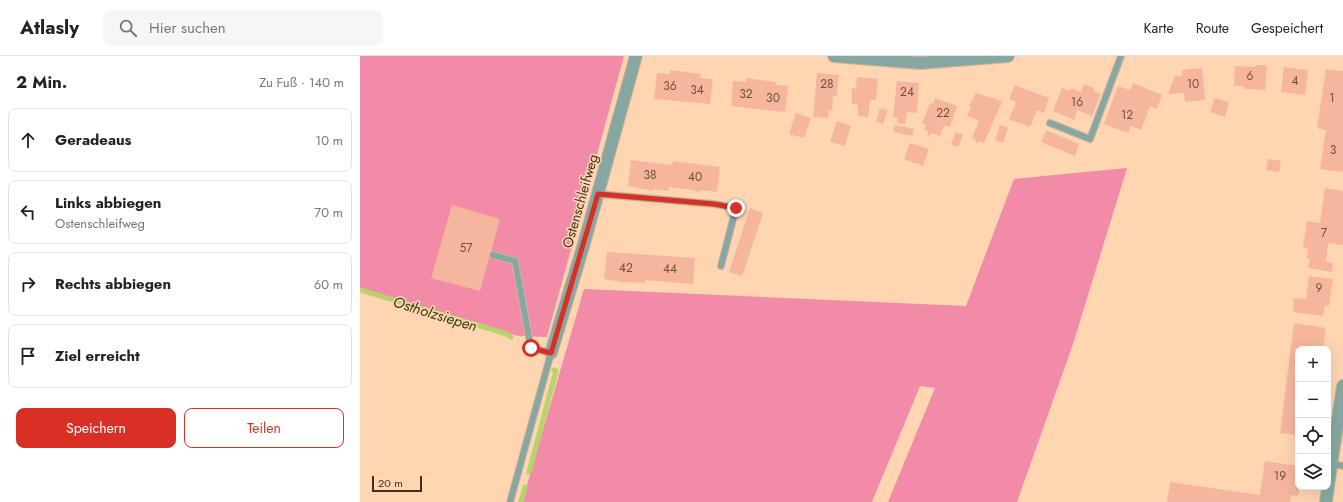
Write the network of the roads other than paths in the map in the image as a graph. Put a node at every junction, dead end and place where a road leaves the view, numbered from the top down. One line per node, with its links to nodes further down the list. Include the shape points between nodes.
1 (636, 56): 6 (street, Ostenschleifweg)
2 (834, 56): 3 (street, via 920,63)
3 (1008, 56)
4 (1121, 56): 5 (lane, via 1090,139)
5 (1050, 123)
6 (598, 194): 8 (lane, via 736,208); 9 (street, Ostenschleifweg)
7 (493, 255): 9 (lane, via 515,261 531,348)
8 (720, 266)
9 (551, 353): 14 (lane)
10 (1343, 386): 11 (street)
11 (1337, 465): 12 (street)
12 (1331, 480)
13 (1328, 490): 15 (street)
14 (510, 502)
15 (1326, 502)

